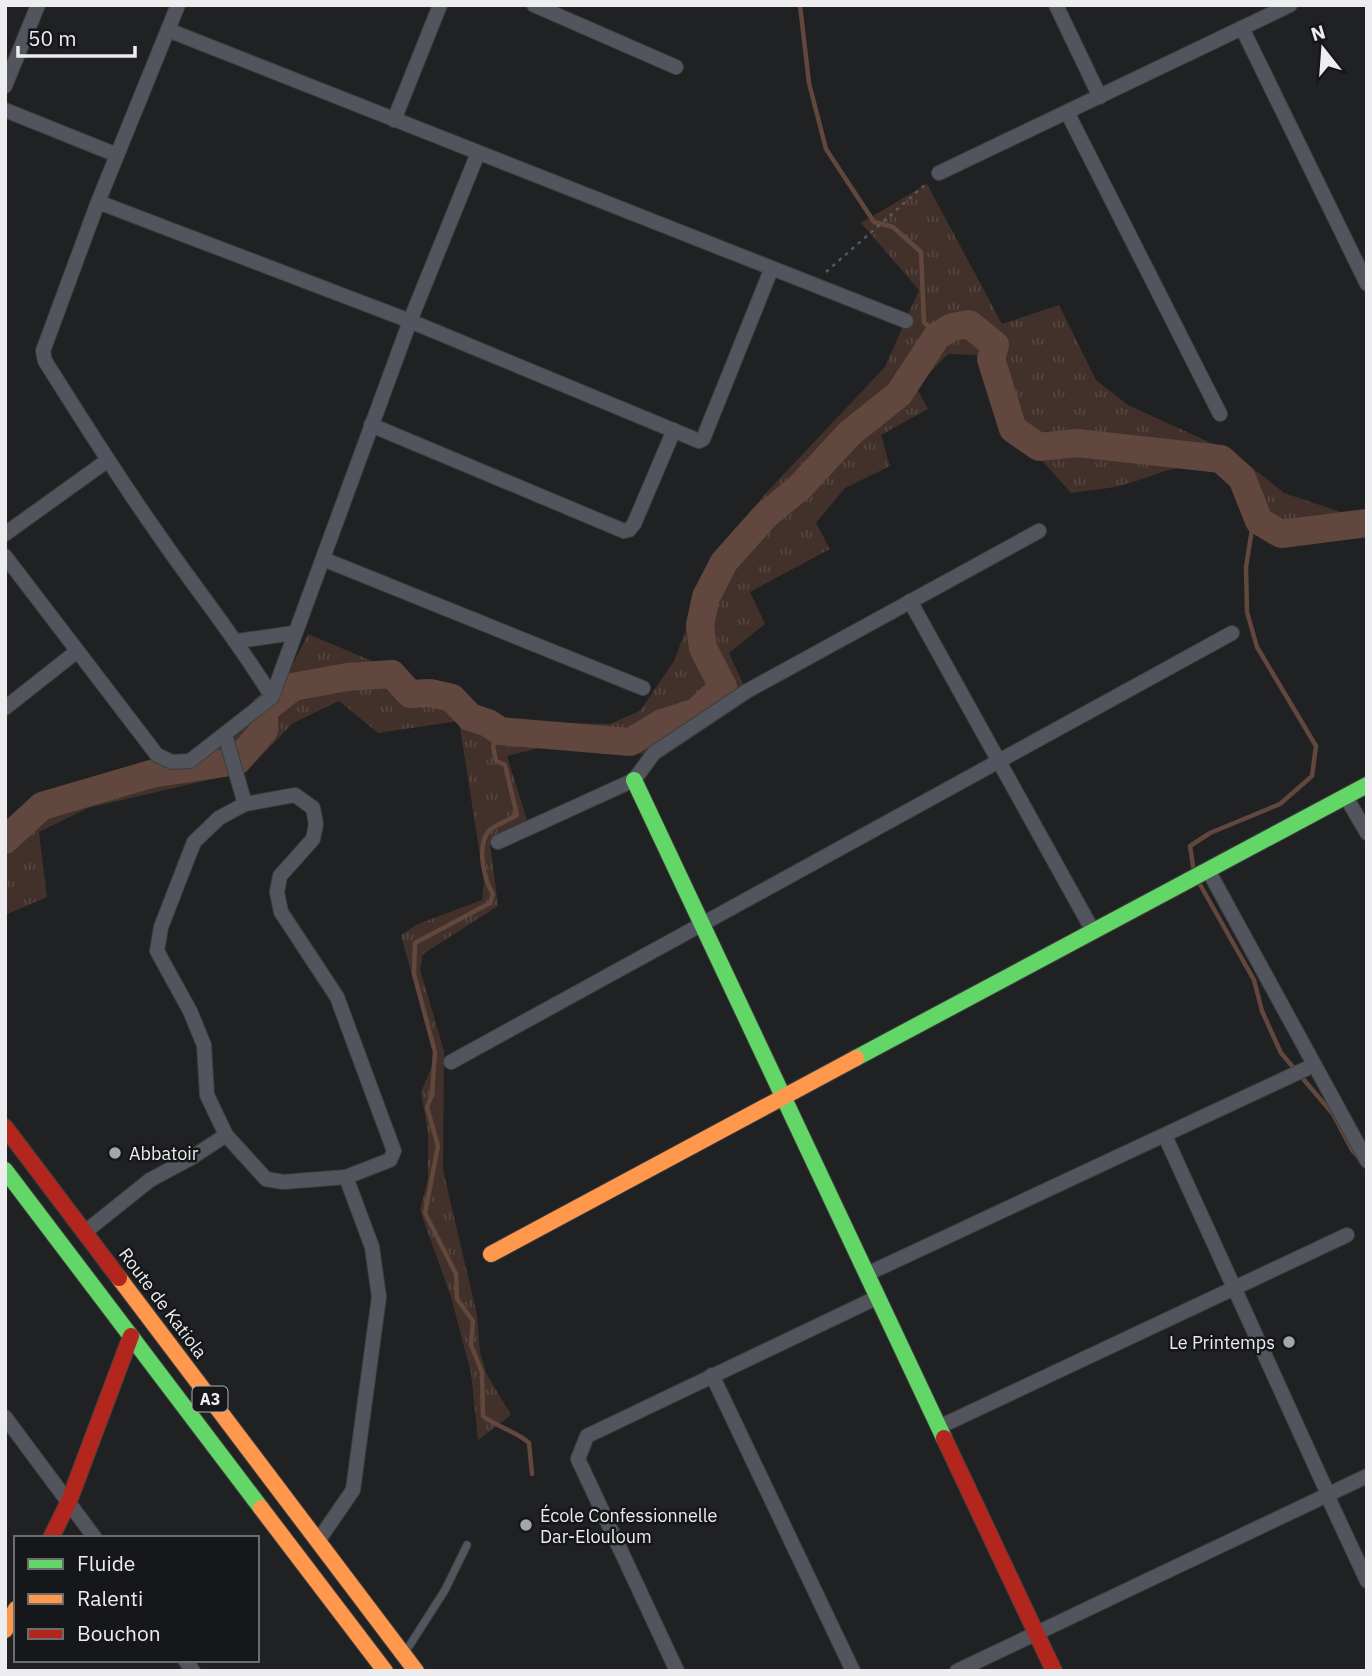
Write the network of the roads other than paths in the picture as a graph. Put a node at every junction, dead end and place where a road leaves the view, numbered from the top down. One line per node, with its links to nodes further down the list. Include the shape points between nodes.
1 (38, 5): 10 (street)
2 (178, 5): 8 (street)
3 (440, 5): 14 (street)
4 (534, 5): 9 (street)
5 (1056, 5): 11 (street)
6 (1290, 5): 7 (street)
7 (1242, 28): 11 (street); 20 (street)
8 (168, 30): 14 (street); 16 (street)
9 (676, 67)
10 (5, 86)
11 (1100, 97): 13 (street)
12 (5, 110): 16 (street)
13 (1067, 112): 17 (street); 23 (street)
14 (394, 120): 15 (street)
15 (478, 153): 19 (street); 21 (street)
16 (117, 155): 18 (street)
17 (939, 173)
18 (98, 202): 21 (street); 26 (street, via 43,351)
19 (771, 270): 22 (street); 25 (street, via 703,439)
20 (1367, 284)
21 (410, 321): 24 (street); 25 (street)
22 (906, 321)
23 (1220, 414)
24 (371, 425): 25 (street, via 624,531 634,524); 30 (street)
25 (674, 430)
26 (108, 460): 28 (street); 34 (street)
27 (1039, 531): 31 (street)
28 (5, 534)
29 (5, 556): 35 (street)
30 (323, 559): 32 (street); 36 (street)
31 (911, 601): 40 (street); 41 (street, via 747,691 654,753)
32 (294, 633): 34 (street); 37 (street)
33 (1232, 633): 40 (street)
34 (238, 641): 37 (street)
35 (76, 652): 38 (street); 39 (street, via 157,755 172,762 190,761)
36 (643, 688)
37 (272, 696): 39 (street)
38 (5, 708)
39 (225, 735): 44 (street)
40 (998, 761): 48 (street); 49 (street)
41 (634, 780): 46 (street); 48 (main road)
42 (1367, 785): 43 (main road)
43 (1346, 797): 45 (street); 47 (main road)
44 (245, 804): 54 (street, via 219,818 194,842 161,927 157,951 204,1045 207,1095); 58 (street, via 295,795 313,808 313,839 280,876 281,912 337,997 394,1151 390,1160)
45 (1367, 833)
46 (498, 842)
47 (1208, 870): 49 (main road); 51 (street)
48 (702, 923): 50 (street); 52 (main road)
49 (1093, 931): 52 (main road)
50 (451, 1062)
51 (1311, 1066): 55 (street); 56 (street)
52 (783, 1097): 61 (main road); 62 (main road)
53 (5, 1127): 59 (main road, Route de Katiola / A3)
54 (226, 1135): 58 (street, via 266,1179); 59 (street, via 149,1180)
55 (1165, 1136): 62 (street); 63 (street)
56 (1367, 1161)
57 (5, 1170): 65 (main road, A3)
58 (346, 1177): 74 (street, via 372,1247 379,1297 353,1490)
59 (85, 1232): 74 (main road, Route de Katiola / A3)
60 (1347, 1235): 63 (street)
61 (491, 1254)
62 (867, 1274): 64 (main road)
63 (1233, 1288): 68 (street); 70 (street)
64 (878, 1297): 66 (street); 68 (main road)
65 (131, 1336): 71 (main road); 81 (main road, A3)
66 (712, 1375): 83 (street, via 587,1436 578,1459); 84 (street)
67 (5, 1417): 71 (street)
68 (939, 1427): 79 (main road)
69 (1367, 1476): 70 (street)
70 (1328, 1495): 76 (street); 79 (street)
71 (69, 1502): 72 (main road); 73 (street)
72 (52, 1536)
73 (94, 1536)
74 (318, 1541): 80 (main road, Route de Katiola / A3)
75 (467, 1545): 80 (lane)
76 (1367, 1581)
77 (14, 1613): 78 (main road)
78 (5, 1630)
79 (1036, 1633): 85 (street); 86 (main road)
80 (404, 1655): 82 (main road, Route de Katiola / A3)
81 (385, 1671)
82 (416, 1671)
83 (677, 1671)
84 (853, 1671)
85 (957, 1671)
86 (1054, 1671)

